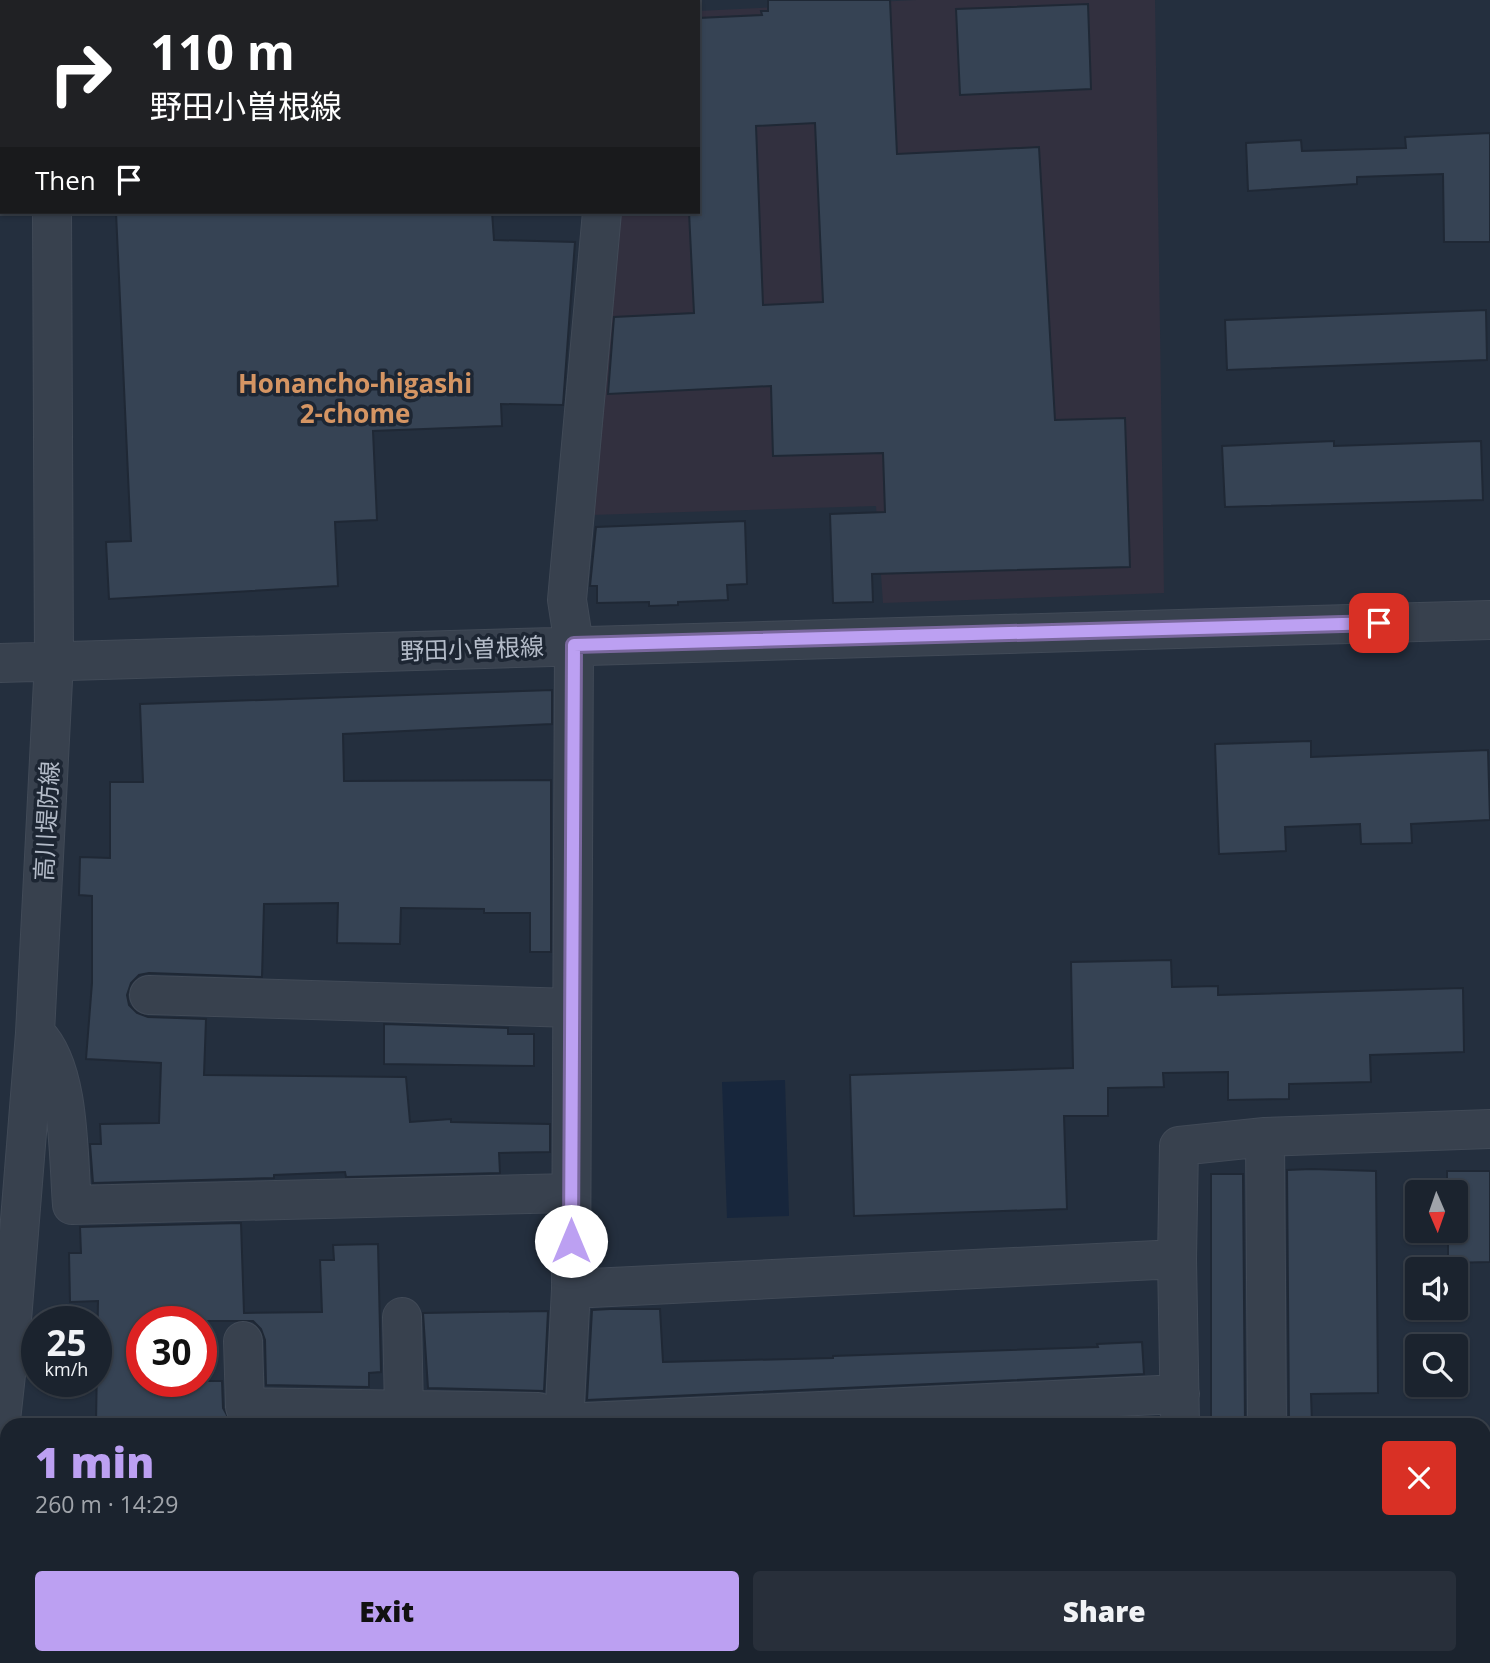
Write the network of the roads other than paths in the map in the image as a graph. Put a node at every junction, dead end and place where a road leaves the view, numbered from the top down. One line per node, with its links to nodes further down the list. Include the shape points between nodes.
1 (52, 214): 5 (street, 高川堤防線)
2 (602, 214): 4 (street, via 567,600)
3 (1490, 620): 4 (street, 野田小曽根線)
4 (574, 645): 5 (street, 野田小曽根線); 8 (street)
5 (54, 661): 6 (street, 野田小曽根線); 9 (street, 高川堤防線)
6 (0, 663)
7 (149, 995): 8 (street)
8 (572, 1008): 12 (street)
9 (35, 1033): 12 (street, via 50,1048 62,1092 72,1205); 19 (street, 高川堤防線)
10 (1490, 1129): 11 (street)
11 (1265, 1137): 13 (street, via 1179,1146); 23 (street)
12 (571, 1193): 14 (street)
13 (1177, 1259): 14 (street); 17 (street)
14 (571, 1289): 21 (street)
15 (402, 1317): 18 (street)
16 (243, 1341): 18 (street, via 245,1407)
17 (1180, 1409): 22 (street)
18 (404, 1410): 20 (street, via 538,1412)
19 (1, 1418)
20 (551, 1418)
21 (564, 1418)
22 (839, 1418)
23 (1267, 1418)

